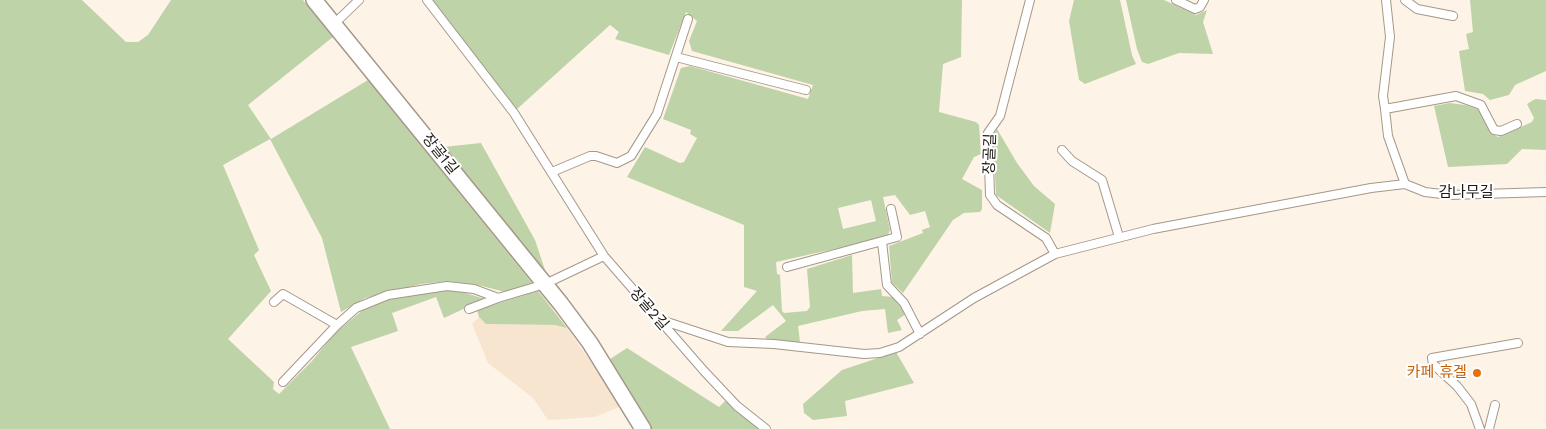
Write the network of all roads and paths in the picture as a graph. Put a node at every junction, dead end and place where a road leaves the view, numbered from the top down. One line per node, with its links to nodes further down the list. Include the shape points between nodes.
1 (314, 0): 11 (street, 장골1길)
2 (360, 0): 11 (lane)
3 (427, 0): 17 (lane, 장골2길, via 514,113)
4 (1030, 0): 23 (lane, 장골길, via 1000,116 988,133 990,195 997,205 1046,238)
5 (1176, 0): 6 (lane, via 1195,9)
6 (1204, 0)
7 (1386, 0): 14 (lane, via 1390,37 1383,96)
8 (1405, 0): 9 (lane, via 1416,9)
9 (1453, 16)
10 (688, 19): 12 (lane)
11 (334, 24): 26 (street, 장골1길)
12 (676, 57): 13 (lane); 17 (lane, via 657,114 631,156 617,163 593,155)
13 (806, 90)
14 (1385, 109): 15 (lane, via 1456,96 1481,105 1494,130 1501,131); 18 (lane, via 1388,136)
15 (1517, 124)
16 (1062, 150): 21 (lane, via 1072,161 1102,180)
17 (552, 172): 24 (lane, 장골2길)
18 (1405, 184): 19 (lane, 감나무길, via 1425,192 1450,195); 21 (lane)
19 (1546, 192)
20 (891, 209): 22 (lane, via 897,237)
21 (1120, 237): 23 (lane)
22 (882, 242): 25 (lane); 32 (lane, via 887,286 907,307)
23 (1055, 254): 32 (lane, via 974,298)
24 (604, 256): 26 (lane); 30 (lane, 장골2길)
25 (787, 267)
26 (545, 284): 27 (lane); 36 (street, 장골1길, via 590,343)
27 (498, 298): 29 (lane); 31 (lane, via 462,287 430,287 370,301 356,308)
28 (274, 302): 31 (lane, via 282,294)
29 (469, 309)
30 (658, 319): 32 (lane, via 728,342 864,354 899,347); 37 (lane, 장골2길, via 738,406)
31 (337, 325): 34 (lane)
32 (920, 334)
33 (1518, 343): 38 (lane, via 1432,358 1433,364 1457,386 1470,404)
34 (283, 382)
35 (1495, 405): 39 (lane)
36 (643, 429)
37 (766, 429)
38 (1480, 429)
39 (1489, 429)

